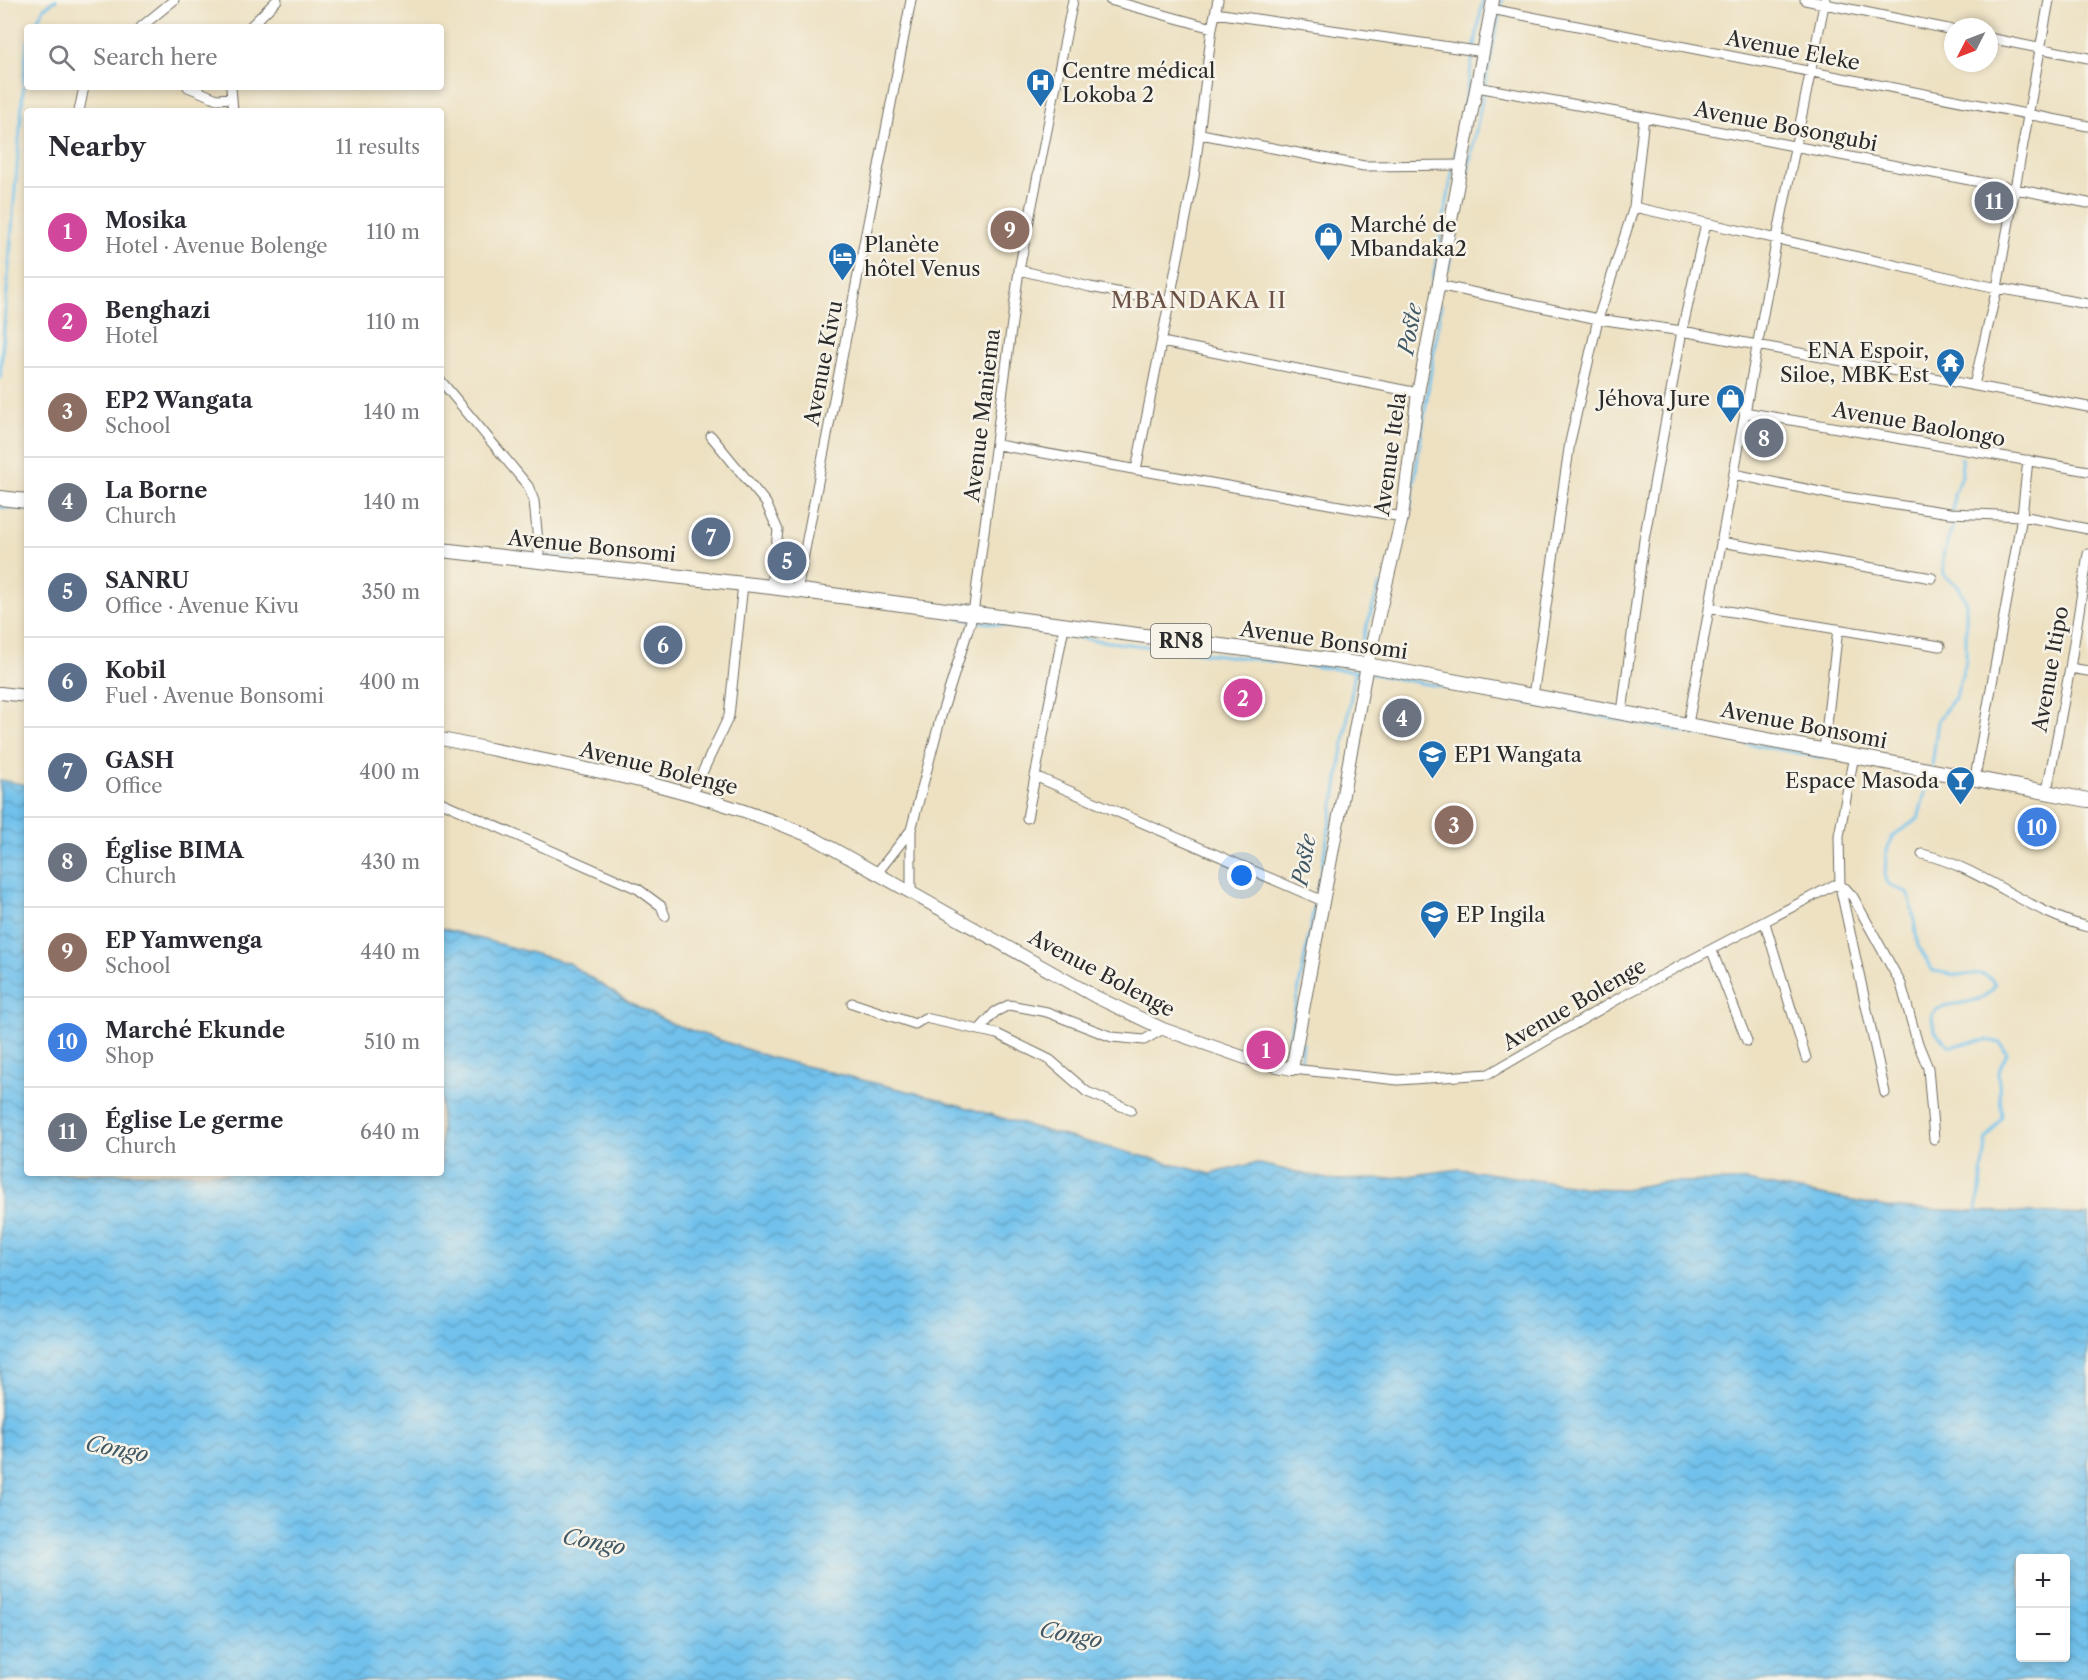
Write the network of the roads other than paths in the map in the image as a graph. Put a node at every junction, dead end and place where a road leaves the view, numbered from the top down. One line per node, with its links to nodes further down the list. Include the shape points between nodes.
1 (174, 0): 13 (street)
2 (277, 0): 14 (street)
3 (911, 0): 72 (street, Avenue Kivu)
4 (1073, 0): 40 (street, Avenue Maniema)
5 (1110, 0): 10 (street)
6 (1218, 0): 12 (street)
7 (1805, 0): 9 (street)
8 (2049, 0): 18 (street)
9 (1824, 2): 16 (street); 21 (street)
10 (1137, 4): 15 (street)
11 (1492, 4): 19 (street, Avenue Itela); 21 (street, Avenue Eleke)
12 (1215, 13): 15 (street); 19 (street)
13 (145, 24)
14 (253, 24)
15 (1212, 28): 32 (street)
16 (1944, 28)
17 (1998, 40): 18 (street)
18 (2040, 48): 20 (street); 29 (street)
19 (1484, 52): 22 (street, Avenue Itela)
20 (2088, 58)
21 (1809, 73): 29 (street, Avenue Eleke); 33 (street)
22 (1477, 87): 30 (street, Avenue Bosongubi); 34 (street, Avenue Itela)
23 (83, 90): 27 (street)
24 (195, 90): 26 (street, via 217,99)
25 (231, 90): 26 (street)
26 (231, 98): 28 (street)
27 (80, 108)
28 (233, 108)
29 (2027, 112): 31 (street, Avenue Eleke); 35 (street)
30 (1644, 117): 33 (street, Avenue Bosongubi); 37 (street)
31 (2088, 126)
32 (1201, 134): 34 (street, via 1364,166); 43 (street)
33 (1795, 146): 35 (street, Avenue Bosongubi); 39 (street)
34 (1463, 165): 41 (street, Avenue Itela)
35 (2015, 187): 36 (street, Avenue Bosongubi); 42 (street)
36 (2088, 202)
37 (1634, 207): 38 (street); 45 (street)
38 (1706, 223): 39 (street); 46 (street)
39 (1777, 238): 42 (street); 48 (street)
40 (1018, 270): 43 (street); 55 (street, Avenue Maniema)
41 (1438, 285): 45 (street); 51 (street, Avenue Itela)
42 (1996, 288): 44 (street); 50 (street)
43 (1170, 302): 47 (street)
44 (2088, 304)
45 (1598, 319): 46 (street); 84 (street, via 1570,441)
46 (1682, 331): 48 (street); 85 (street, via 1644,540)
47 (1162, 342): 51 (street); 57 (street)
48 (1757, 345): 50 (street); 53 (street)
49 (444, 385): 68 (street, via 528,486 534,501)
50 (1974, 385): 52 (street)
51 (1418, 393): 63 (street, Avenue Itela)
52 (2088, 407)
53 (1744, 412): 56 (street, Avenue Baolongo); 59 (street)
54 (711, 436): 71 (street, via 766,503 778,530)
55 (998, 445): 57 (street); 75 (street, Avenue Maniema)
56 (2028, 460): 58 (street, Avenue Baolongo); 62 (street)
57 (1136, 470): 63 (street)
58 (2088, 471)
59 (1734, 474): 62 (street, via 1950,513); 65 (street)
60 (4, 499): 61 (main road)
61 (24, 501)
62 (2022, 516): 64 (street); 91 (street)
63 (1402, 517): 79 (street, Avenue Itela)
64 (2088, 529)
65 (1721, 542): 69 (street); 74 (street)
66 (444, 550): 68 (main road, Avenue Bonsomi / RN8)
67 (2088, 554): 73 (street, Avenue Itipo)
68 (540, 561): 70 (main road, Avenue Bonsomi / RN8)
69 (1932, 579)
70 (743, 584): 71 (main road, Avenue Bonsomi / RN8); 93 (street, via 729,716)
71 (771, 587): 72 (main road, Avenue Bonsomi / RN8)
72 (797, 591): 75 (main road, Avenue Bonsomi / RN8)
73 (2084, 597): 80 (street, Avenue Itipo)
74 (1709, 608): 77 (street); 86 (street)
75 (973, 614): 76 (main road, Avenue Bonsomi / RN8); 97 (street, Avenue Maniema)
76 (1064, 627): 79 (main road, Avenue Bonsomi / RN8); 90 (street)
77 (1838, 629): 78 (street); 88 (street)
78 (1940, 646)
79 (1367, 665): 84 (main road, Avenue Bonsomi / RN8); 102 (street, Avenue Itela)
80 (2070, 668): 81 (street); 92 (street, Avenue Itipo)
81 (2088, 671)
82 (0, 693): 83 (street)
83 (24, 696)
84 (1533, 696): 85 (main road, Avenue Bonsomi / RN8)
85 (1622, 712): 86 (main road, Avenue Bonsomi / RN8)
86 (1688, 724): 88 (main road, Avenue Bonsomi / RN8)
87 (444, 740): 93 (street, Avenue Bolenge)
88 (1824, 750): 89 (main road, Avenue Bonsomi / RN8)
89 (1854, 755): 91 (main road, Avenue Bonsomi / RN8); 100 (street, via 1839,836)
90 (1037, 777): 96 (street); 102 (street)
91 (1975, 778): 92 (main road, Avenue Bonsomi / RN8)
92 (2047, 791): 94 (main road, Avenue Bonsomi / RN8)
93 (692, 794): 99 (street, Avenue Bolenge, via 775,821)
94 (2088, 800)
95 (444, 803): 103 (street, via 638,889 661,906)
96 (1027, 818)
97 (911, 830): 99 (street); 101 (street)
98 (1922, 854): 105 (street, via 1957,866 2061,921)
99 (877, 873): 101 (street, Avenue Bolenge)
100 (1840, 886): 104 (street, Avenue Bolenge, via 1834,885); 113 (street); 115 (street, via 1853,897 1900,984 1929,1068)
101 (911, 891): 109 (street, Avenue Bolenge, via 1096,997)
102 (1323, 901): 112 (street, Avenue Itela)
103 (665, 916)
104 (1765, 923): 106 (street, Avenue Bolenge); 111 (street)
105 (2088, 927)
106 (1712, 951): 110 (street); 112 (street, Avenue Bolenge, via 1628,993 1489,1074 1398,1080)
107 (852, 1003): 108 (street, via 915,1024 925,1018)
108 (979, 1029): 109 (street, via 995,1012 1009,1005 1047,1012 1112,1037 1144,1040); 114 (street, via 1050,1060 1087,1092)
109 (1163, 1029): 112 (street, Avenue Bolenge, via 1257,1062)
110 (1747, 1041)
111 (1806, 1058)
112 (1292, 1069)
113 (1885, 1093)
114 (1131, 1110)
115 (1934, 1139)

